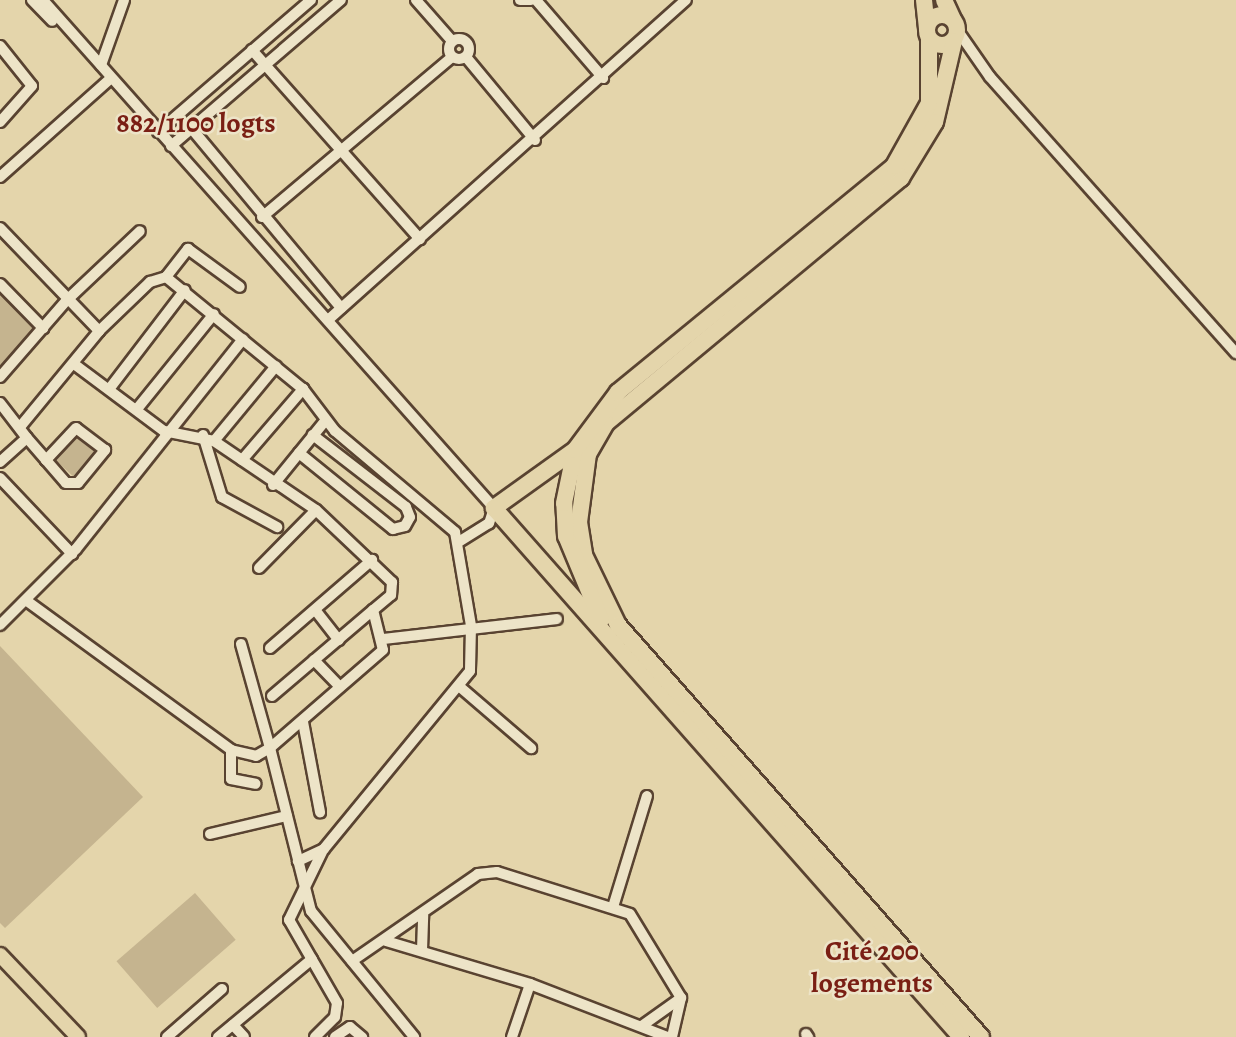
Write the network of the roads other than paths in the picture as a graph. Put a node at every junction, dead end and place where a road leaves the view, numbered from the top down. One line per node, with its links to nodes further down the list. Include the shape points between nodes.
1 (32, 0): 22 (street)
2 (43, 0): 19 (street)
3 (124, 0): 19 (street)
4 (311, 0): 16 (street)
5 (341, 0): 20 (street)
6 (416, 0): 14 (street)
7 (520, 0): 8 (street)
8 (534, 0): 21 (street)
9 (686, 0): 21 (street)
10 (924, 0): 13 (highway)
11 (944, 0): 12 (highway)
12 (955, 30): 13 (highway, via 938,46); 13 (highway, via 935,17); 45 (street, via 990,77); 124 (highway, via 935,122 901,178 606,423 588,454 579,522 584,555 618,625)
13 (928, 34): 60 (highway, via 929,103 894,166 618,392)
14 (452, 41): 17 (street); 18 (street, via 468,44)
15 (0, 46): 23 (street, via 32,86)
16 (252, 50): 20 (street); 25 (street)
17 (452, 57): 18 (street); 28 (street)
18 (466, 57): 26 (street)
19 (101, 65): 22 (street)
20 (265, 65): 24 (street); 28 (street)
21 (603, 78): 26 (street)
22 (110, 79): 25 (street); 29 (street)
23 (0, 122)
24 (191, 129): 27 (street); 30 (street)
25 (158, 132): 27 (street)
26 (535, 140): 33 (street)
27 (172, 146): 41 (street)
28 (343, 152): 30 (street); 33 (street)
29 (0, 177)
30 (262, 217): 39 (street)
31 (0, 228): 38 (street)
32 (140, 232): 38 (street)
33 (420, 239): 39 (street)
34 (166, 277): 36 (street, via 188,249); 37 (street); 43 (street, via 150,282)
35 (0, 284): 42 (street)
36 (240, 287)
37 (185, 290): 40 (street); 49 (street)
38 (67, 300): 42 (street); 43 (street)
39 (341, 308): 41 (street)
40 (214, 314): 44 (street); 52 (street)
41 (328, 320): 67 (street)
42 (43, 328): 48 (street)
43 (99, 331): 46 (street)
44 (243, 338): 47 (street); 55 (street)
45 (1236, 353)
46 (74, 364): 49 (street); 54 (street)
47 (276, 366): 50 (street); 59 (street)
48 (0, 377)
49 (110, 388): 52 (street)
50 (303, 388): 53 (street); 63 (street)
51 (0, 403): 54 (street)
52 (137, 410): 55 (street)
53 (325, 421): 57 (street); 70 (street)
54 (20, 427): 58 (street)
55 (164, 431): 56 (street); 71 (street)
56 (203, 435): 59 (street); 69 (street, via 222,498)
57 (313, 435): 61 (street); 61 (street, via 406,507 411,517 405,526 393,529)
58 (27, 438): 62 (street); 64 (street)
59 (214, 441): 63 (street)
60 (575, 450): 67 (highway); 85 (highway, via 566,537 584,590)
61 (299, 453): 66 (street)
62 (46, 460): 62 (street, via 76,428 105,450 73,486)
63 (242, 460): 66 (street)
64 (0, 461)
65 (0, 478): 71 (street)
66 (273, 485): 68 (street)
67 (494, 508): 70 (street, via 489,523); 85 (highway)
68 (316, 510): 72 (street); 73 (street)
69 (277, 527)
70 (460, 541): 79 (street)
71 (72, 554): 74 (street)
72 (372, 560): 75 (street, via 394,587); 76 (street)
73 (259, 568)
74 (27, 601): 78 (street); 92 (street)
75 (373, 610): 80 (street); 81 (street)
76 (316, 611): 81 (street); 83 (street)
77 (557, 619): 79 (street)
78 (0, 625)
79 (471, 626): 80 (street); 87 (street, via 472,664)
80 (384, 639): 86 (street, via 380,653)
81 (339, 640): 84 (street)
82 (241, 644): 90 (street)
83 (270, 648)
84 (314, 660): 86 (street); 88 (street)
85 (628, 664): 123 (highway)
86 (340, 687): 89 (street)
87 (460, 687): 91 (street); 98 (street)
88 (272, 696)
89 (303, 722): 90 (street); 95 (street)
90 (271, 748): 92 (street, via 256,757); 96 (street)
91 (531, 748)
92 (231, 750): 93 (street, via 231,779)
93 (256, 784)
94 (647, 796): 101 (street)
95 (320, 812)
96 (287, 816): 97 (street); 99 (street)
97 (210, 834)
98 (324, 849): 99 (street); 100 (street)
99 (298, 861): 100 (street)
100 (303, 887): 106 (street, via 289,920); 107 (street, via 311,911)
101 (613, 907): 102 (street, via 491,871); 110 (street, via 640,925)
102 (424, 912): 103 (street); 104 (street)
103 (386, 941): 104 (street); 107 (street)
104 (422, 950): 108 (street)
105 (0, 955): 113 (main road)
106 (312, 959): 111 (street); 117 (street, via 337,1003 335,1017)
107 (352, 961): 120 (street)
108 (530, 984): 112 (street); 121 (street)
109 (222, 989): 114 (street)
110 (681, 998): 112 (street); 122 (street)
111 (233, 1025): 115 (street); 116 (street)
112 (643, 1025): 122 (street)
113 (78, 1037)
114 (167, 1037)
115 (218, 1037)
116 (244, 1037)
117 (315, 1037)
118 (335, 1037): 119 (street, via 350,1027)
119 (362, 1037)
120 (414, 1037)
121 (512, 1037)
122 (670, 1037)
123 (961, 1037)
124 (981, 1037)

